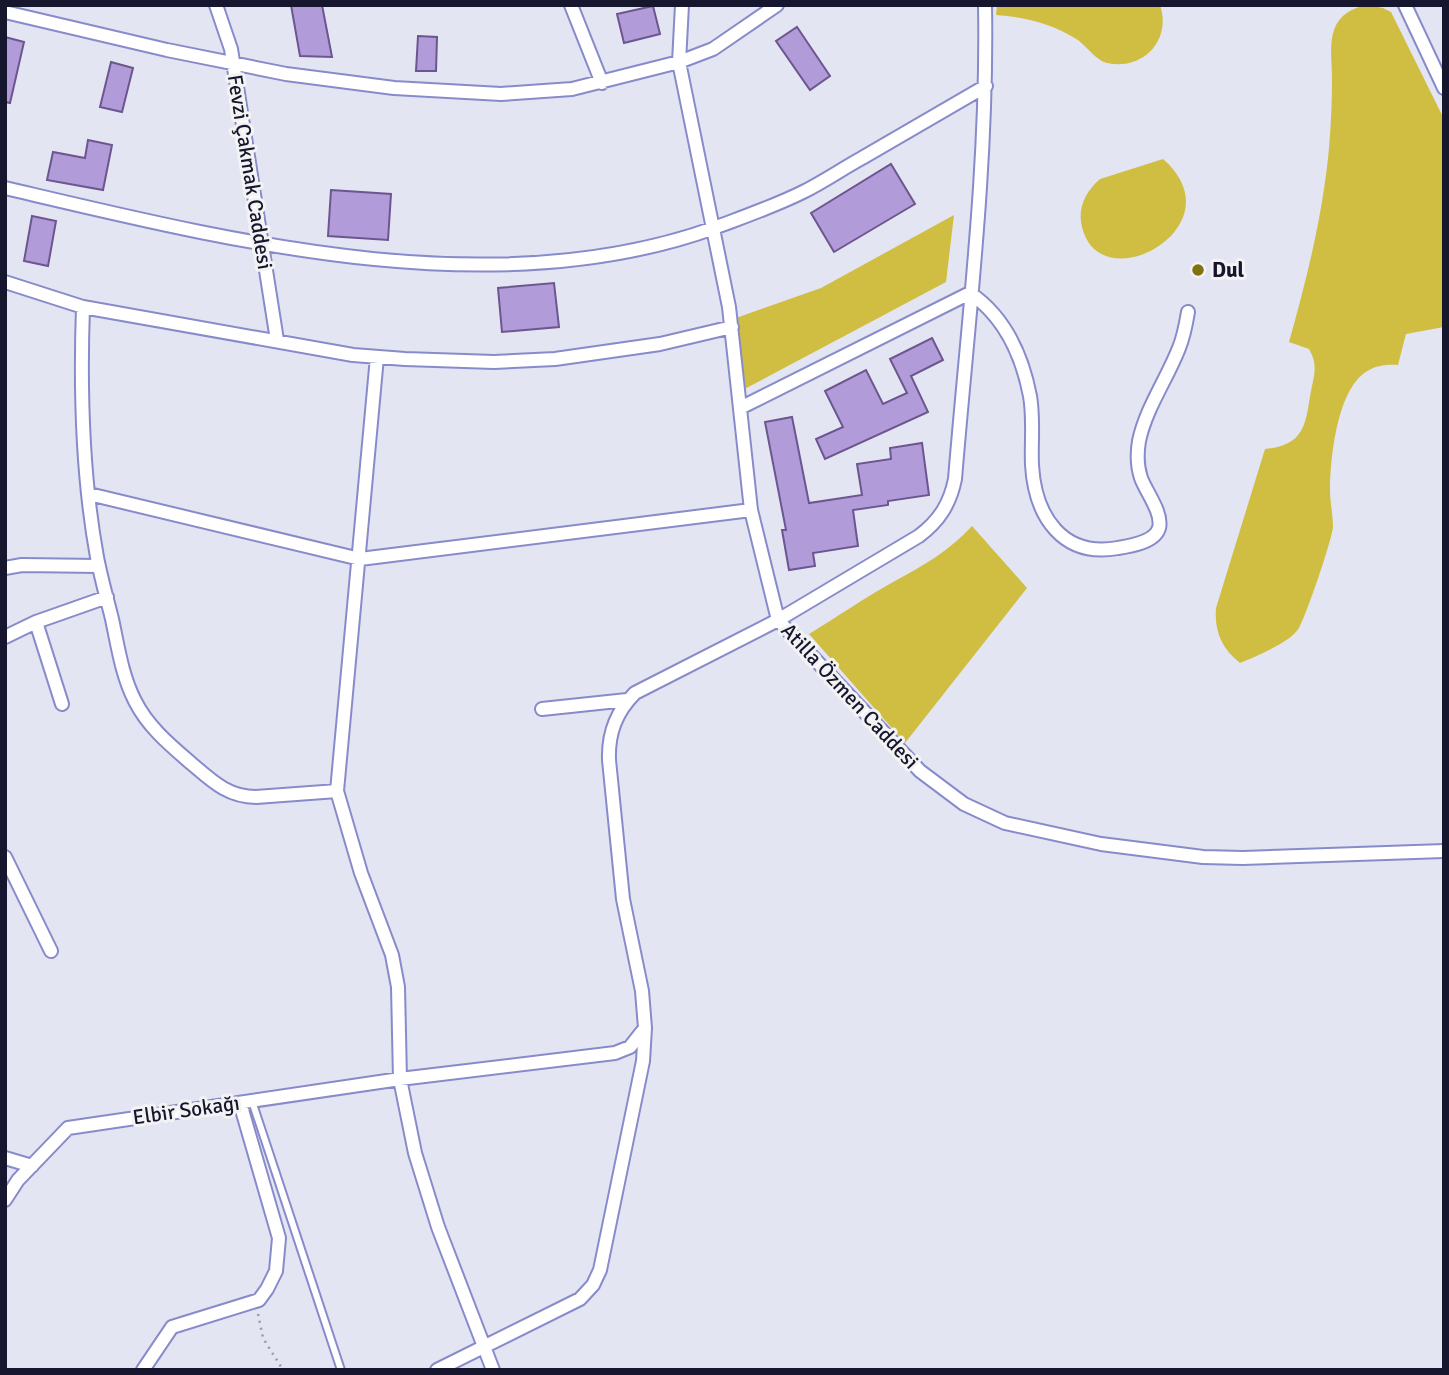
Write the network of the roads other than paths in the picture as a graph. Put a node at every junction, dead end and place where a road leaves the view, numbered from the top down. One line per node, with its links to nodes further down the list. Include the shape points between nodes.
1 (216, 5): 9 (street, Fevzi Çakmak Caddesi)
2 (571, 5): 10 (street)
3 (682, 5): 8 (street, Atilla Özmen Caddesi)
4 (777, 5): 8 (street, via 713,49)
5 (985, 5): 11 (street)
6 (1405, 5): 12 (street)
7 (5, 12): 9 (street)
8 (679, 62): 10 (street); 14 (street, Atilla Özmen Caddesi)
9 (233, 64): 10 (street, via 353,83 480,93 547,92); 15 (street, Fevzi Çakmak Caddesi)
10 (602, 83)
11 (986, 86): 14 (street, via 803,192); 17 (street)
12 (1443, 86)
13 (5, 188): 15 (street)
14 (713, 228): 15 (street, via 608,254 497,264 391,260); 20 (street, Atilla Özmen Caddesi)
15 (263, 244): 21 (street, Fevzi Çakmak Caddesi)
16 (5, 282): 18 (street)
17 (970, 293): 19 (street, via 998,318 1024,371 1031,401 1034,480 1044,510 1067,542 1097,551 1149,539 1159,528 1158,514 1141,477 1138,450 1154,400 1180,347); 23 (street); 30 (street, via 955,479 942,515 919,536)
18 (83, 307): 21 (street); 24 (street, via 82,388)
19 (1188, 312)
20 (732, 327): 22 (street, via 624,350 532,361); 23 (street, Atilla Özmen Caddesi)
21 (278, 340): 22 (street)
22 (377, 357): 26 (street)
23 (740, 408): 25 (street, Atilla Özmen Caddesi)
24 (89, 494): 26 (street); 27 (street)
25 (751, 510): 26 (street); 30 (street, Atilla Özmen Caddesi)
26 (360, 559): 36 (street)
27 (99, 566): 28 (street); 29 (street)
28 (5, 568)
29 (107, 597): 31 (street); 36 (street, via 125,677 136,703 166,741 218,786 246,797)
30 (778, 620): 33 (street); 37 (street, Atilla Özmen Caddesi, via 920,771 964,804 1005,823 1101,844 1202,857)
31 (36, 622): 32 (street); 34 (street)
32 (5, 637)
33 (628, 700): 35 (street); 40 (street, via 613,726 609,748 623,899)
34 (62, 704)
35 (542, 709)
36 (337, 791): 41 (street, via 392,954 398,987)
37 (1444, 851)
38 (5, 857): 39 (street)
39 (51, 951)
40 (645, 1028): 41 (street, Elbir Sokağı, via 630,1047 615,1054); 46 (street, via 643,1061 597,1277 580,1299)
41 (400, 1079): 42 (street, Elbir Sokağı); 46 (street, via 425,1189)
42 (246, 1102): 44 (street, Elbir Sokağı, via 68,1128); 47 (street, via 279,1238 272,1281 259,1300 172,1327); 48 (lane)
43 (5, 1158): 44 (street)
44 (32, 1166): 45 (street, Elbir Sokağı)
45 (5, 1200)
46 (484, 1348): 49 (street); 50 (street)
47 (143, 1370)
48 (341, 1370)
49 (437, 1370)
50 (493, 1370)

